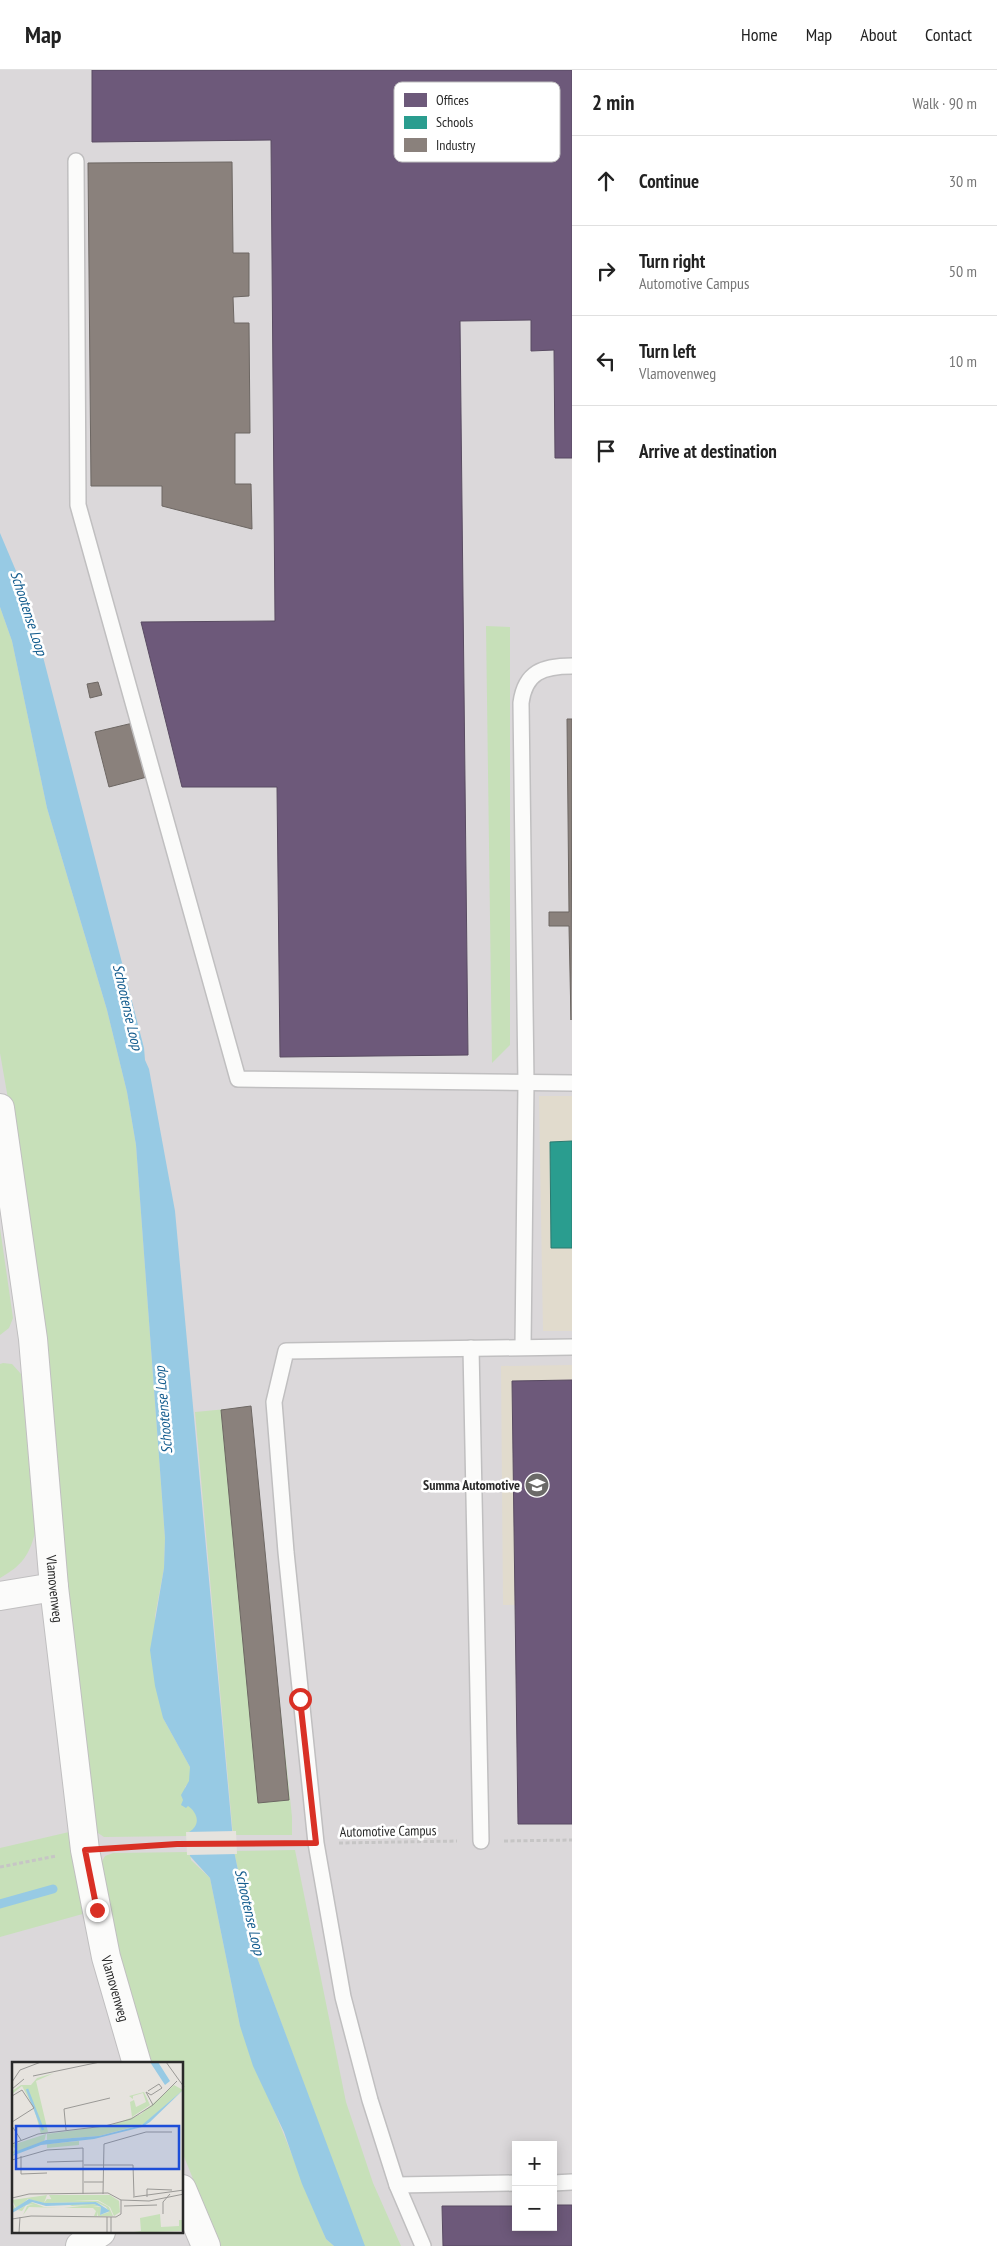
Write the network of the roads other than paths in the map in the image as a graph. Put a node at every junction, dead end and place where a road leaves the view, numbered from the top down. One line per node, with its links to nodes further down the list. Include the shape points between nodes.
1 (76, 161): 3 (lane, via 78,505 238,1079)
2 (572, 666): 3 (lane, via 542,669 530,678 520,703)
3 (526, 1083): 4 (lane); 6 (lane)
4 (572, 1083)
5 (0, 1108): 9 (street, Vlamovenweg, via 33,1339)
6 (523, 1347): 7 (lane); 8 (lane)
7 (572, 1347)
8 (472, 1348): 11 (lane); 16 (lane, via 286,1351 274,1402 316,1843 343,1997)
9 (54, 1587): 10 (street); 12 (street, Vlamovenweg, via 85,1850 106,1957)
10 (0, 1596)
11 (481, 1841)
12 (135, 2062)
13 (572, 2182): 15 (lane)
14 (512, 2183): 16 (lane)
15 (557, 2183)
16 (397, 2185): 21 (lane)
17 (184, 2195): 20 (street)
18 (98, 2234): 19 (street)
19 (80, 2246)
20 (206, 2246)
21 (423, 2246)

